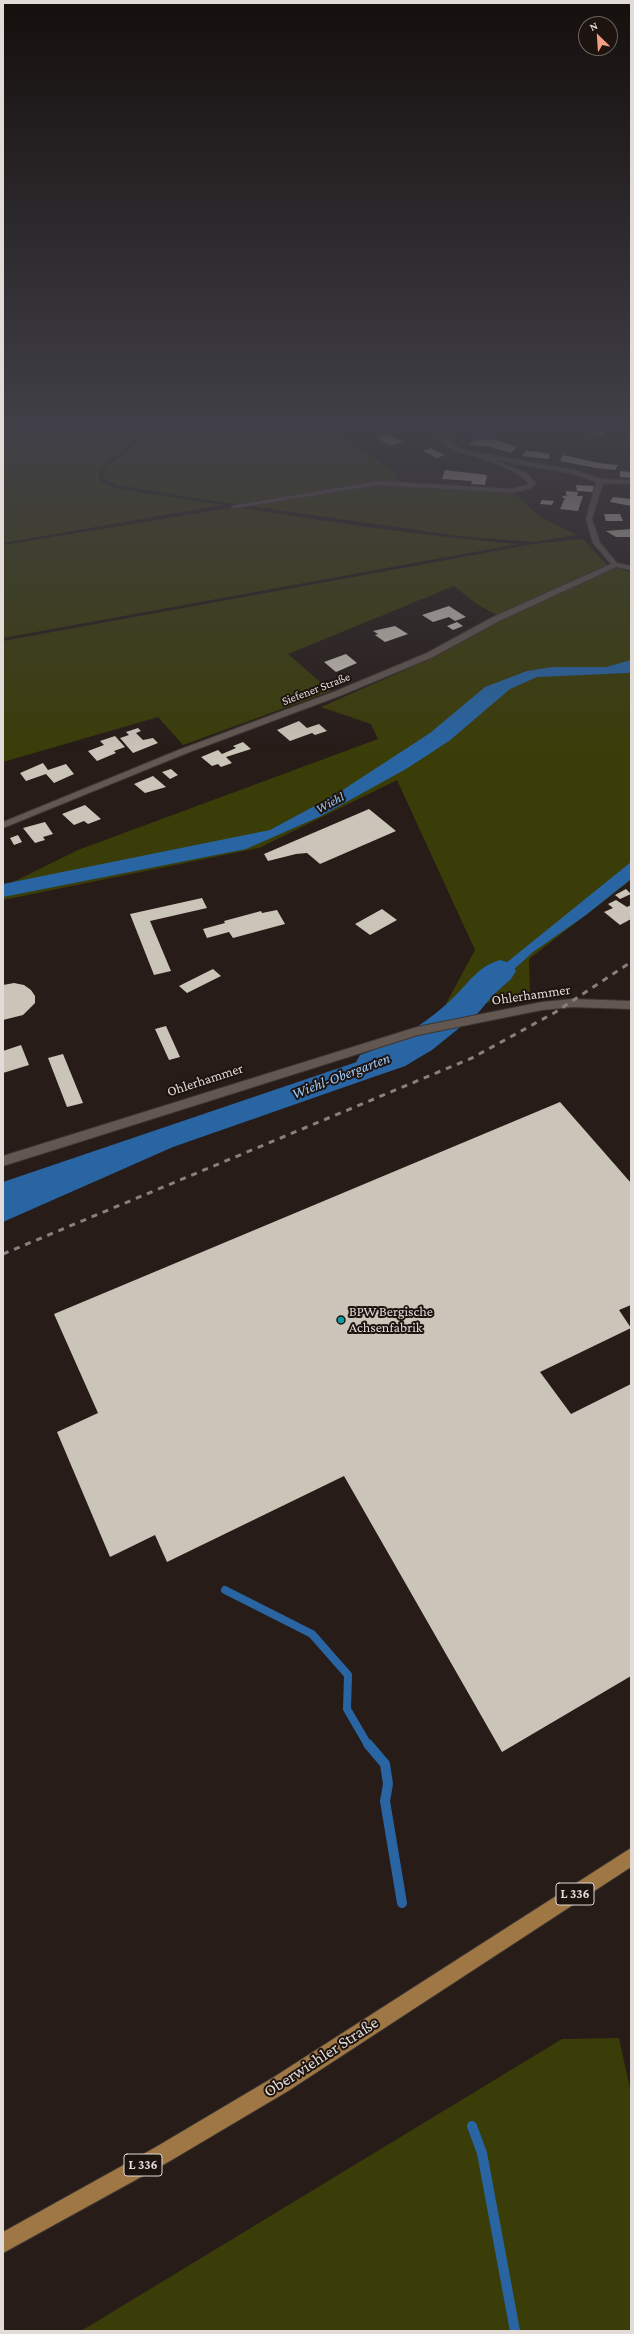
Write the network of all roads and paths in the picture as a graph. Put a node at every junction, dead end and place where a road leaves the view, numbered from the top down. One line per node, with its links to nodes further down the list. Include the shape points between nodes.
1 (594, 534): 2 (street, via 597,543)
2 (615, 565): 3 (street); 4 (street, Siefener Straße, via 496,619 424,658 339,694 184,751)
3 (631, 568)
4 (3, 825)
5 (631, 1005): 6 (street, Ohlerhammer, via 573,1003 542,1006 417,1031)
6 (3, 1161)
7 (631, 1857): 8 (main road, Oberwiehler Straße / L 336, via 281,2084 163,2154)
8 (3, 2243)

